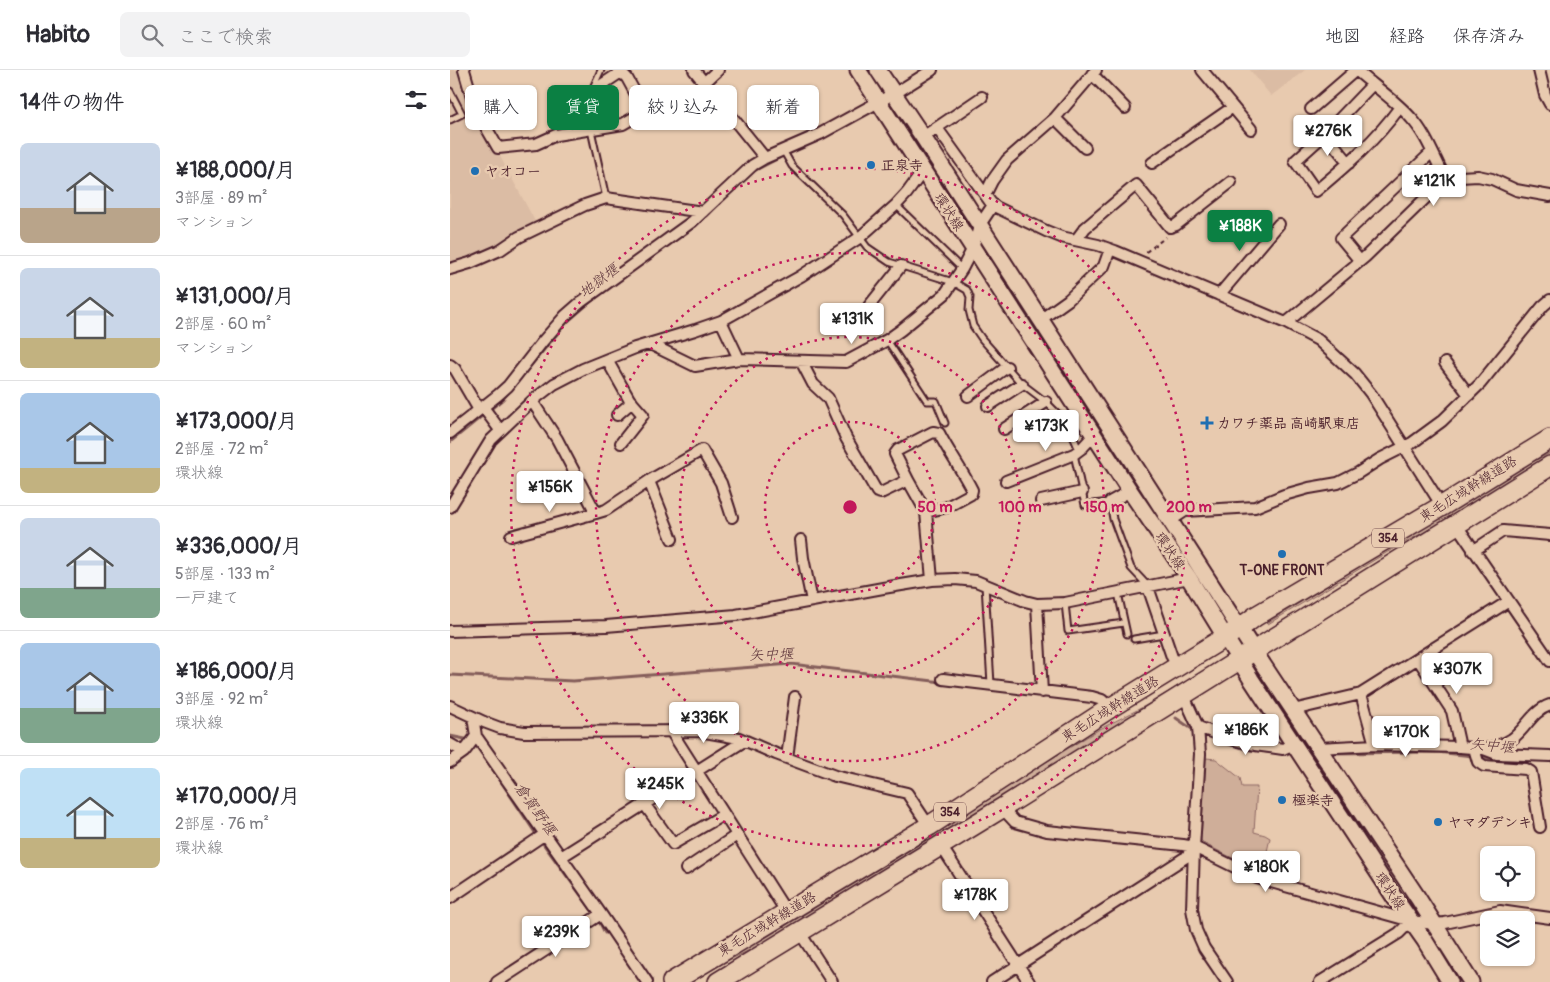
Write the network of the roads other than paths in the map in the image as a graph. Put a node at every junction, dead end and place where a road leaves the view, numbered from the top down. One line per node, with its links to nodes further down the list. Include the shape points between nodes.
1 (464, 70): 30 (street, via 475,108 498,148 536,144 556,136)
2 (601, 70): 13 (lane)
3 (694, 70): 12 (street)
4 (718, 70): 12 (street)
5 (858, 70): 19 (street, 環状線)
6 (878, 70): 17 (street, 環状線)
7 (932, 70): 17 (street)
8 (1202, 70): 21 (street)
9 (1356, 70): 15 (street); 24 (street)
10 (1539, 70): 20 (street)
11 (1094, 72): 22 (street); 25 (street)
12 (704, 82): 36 (street)
13 (594, 85)
14 (602, 85): 27 (street, via 621,72 628,78 645,111)
15 (1372, 85): 23 (street); 31 (street)
16 (450, 91): 26 (lane, via 462,114)
17 (894, 94): 19 (street); 32 (street, 環状線)
18 (982, 97): 28 (street)
19 (878, 102): 34 (street); 39 (street, 環状線)
20 (1550, 104)
21 (1233, 107): 29 (street); 37 (street)
22 (1125, 108)
23 (1400, 108): 35 (street, via 1423,135); 38 (street, via 1385,128)
24 (1311, 109)
25 (1055, 118): 33 (street); 42 (street, via 1007,160)
26 (450, 120)
27 (619, 125)
28 (937, 128): 32 (street); 42 (street)
29 (1252, 129)
30 (591, 130): 44 (lane)
31 (1325, 134): 38 (street); 38 (street, via 1295,161 1316,191)
32 (923, 137): 49 (street, 環状線)
33 (1084, 148)
34 (783, 150): 36 (street); 50 (lane, via 792,166 843,215)
35 (1432, 152): 40 (street); 54 (street, via 1341,238)
36 (765, 158): 47 (street)
37 (1152, 162)
38 (1349, 163)
39 (924, 172): 46 (street); 52 (street, 環状線)
40 (1442, 178): 43 (street, via 1478,176 1516,190); 54 (street, via 1439,185)
41 (1231, 182): 51 (street, via 1171,226 1136,185 1085,228)
42 (985, 195): 45 (street)
43 (1550, 196)
44 (606, 198): 47 (street); 56 (street, via 519,237 500,250)
45 (993, 204): 49 (street); 51 (street, via 1046,231)
46 (896, 205): 50 (street); 57 (lane)
47 (703, 212): 80 (street, via 565,316 508,386)
48 (1279, 224): 59 (street)
49 (979, 226): 52 (street); 63 (street, 環状線)
50 (859, 238): 55 (lane, via 889,262); 62 (street, via 802,276)
51 (1076, 240): 53 (street)
52 (973, 248): 57 (street); 86 (street, 環状線)
53 (1110, 249): 59 (street); 63 (street, via 1104,266 1068,300)
54 (1360, 261): 64 (street)
55 (901, 266): 58 (lane); 61 (street)
56 (450, 269)
57 (962, 269): 58 (street)
58 (953, 282): 65 (street, via 946,294); 72 (lane, via 967,290 973,326)
59 (1220, 295): 64 (street)
60 (1550, 300): 74 (street)
61 (869, 306)
62 (720, 320): 66 (street); 67 (street)
63 (1040, 320): 104 (street, 環状線)
64 (1286, 323): 89 (street, via 1318,340 1355,374)
65 (887, 340): 69 (street, via 846,362); 82 (lane, via 927,401 936,401)
66 (650, 344): 67 (street, via 695,366); 68 (street)
67 (739, 359): 69 (street)
68 (607, 360): 76 (street, via 562,379); 77 (street)
69 (801, 361): 92 (street, via 813,384 828,398 846,438 877,492 881,494)
70 (1445, 363): 74 (street)
71 (450, 365): 80 (street)
72 (1007, 367): 73 (lane); 75 (street)
73 (1022, 384): 78 (lane); 79 (street)
74 (1469, 395): 89 (street, via 1442,421)
75 (968, 396)
76 (532, 401): 84 (street); 102 (street, via 557,439)
77 (632, 402): 81 (street); 88 (street, via 643,415)
78 (1046, 402): 83 (street); 90 (lane, via 1073,436)
79 (988, 406)
80 (481, 409): 84 (street); 85 (street)
81 (617, 415)
82 (946, 423)
83 (1004, 429)
84 (500, 430): 100 (street)
85 (450, 433)
86 (1094, 435): 90 (street); 95 (street, 環状線)
87 (1550, 438): 99 (highway, 東毛広域幹線道路 / 354)
88 (621, 443)
89 (1405, 447): 99 (street); 104 (street, via 1338,483 1284,495 1255,507 1185,511)
90 (1077, 452): 94 (street); 96 (lane)
91 (1550, 466): 105 (highway, 東毛広域幹線道路 / 354)
92 (908, 480): 101 (street); 101 (street, via 895,454 933,432 939,433 972,490 947,507)
93 (649, 481): 102 (street, via 606,510); 103 (street, via 702,450 721,483); 108 (street)
94 (1006, 481)
95 (1130, 491): 98 (street); 111 (street, 環状線)
96 (1082, 492): 97 (street); 98 (lane, via 1085,505)
97 (1041, 501)
98 (1110, 502): 114 (lane, via 1131,568)
99 (1442, 506): 122 (highway, 東毛広域幹線道路 / 354)
100 (450, 507)
101 (926, 512): 112 (street)
102 (596, 513): 107 (street)
103 (732, 517)
104 (1170, 521): 122 (street, 環状線)
105 (1456, 524): 110 (street); 126 (highway, 東毛広域幹線道路 / 354)
106 (1550, 535): 110 (street, via 1504,531)
107 (511, 536)
108 (672, 539)
109 (801, 540): 117 (street)
110 (1473, 550): 116 (street)
111 (1188, 578): 114 (street); 122 (street, 環状線)
112 (932, 580): 113 (street, via 955,578); 117 (street)
113 (985, 585): 119 (street); 131 (lane)
114 (1148, 587): 115 (street); 124 (street)
115 (1118, 594): 118 (street); 120 (lane)
116 (1509, 601): 127 (street); 128 (street)
117 (812, 602): 121 (street, via 736,615 606,626)
118 (1064, 603): 119 (street); 120 (lane, via 1068,632)
119 (1036, 604): 132 (street)
120 (1124, 623): 123 (lane)
121 (450, 631)
122 (1233, 632): 126 (street, 環状線); 129 (highway, 東毛広域幹線道路 / 354)
123 (1127, 634)
124 (1164, 634): 125 (lane); 129 (street)
125 (1134, 639)
126 (1247, 656): 134 (highway, 東毛広域幹線道路 / 354); 139 (street, 環状線); 146 (street, 環状線)
127 (1418, 659): 133 (street); 148 (street, via 1452,711)
128 (1550, 661)
129 (1178, 666): 138 (highway, 東毛広域幹線道路 / 354)
130 (943, 678): 131 (street)
131 (991, 684): 132 (street)
132 (1042, 692): 138 (street, via 1092,697 1102,700)
133 (1361, 694): 139 (street); 147 (street)
134 (1184, 696): 141 (street); 156 (highway, 東毛広域幹線道路 / 354)
135 (795, 697): 152 (street)
136 (1550, 705): 150 (street, via 1535,713 1513,739)
137 (450, 706): 140 (street)
138 (1110, 708): 158 (highway, 東毛広域幹線道路 / 354)
139 (1293, 710): 149 (street, 環状線)
140 (473, 717): 142 (street, via 500,728 524,732); 144 (street)
141 (1198, 726): 146 (street, via 1255,745 1283,749); 163 (street, via 1200,754)
142 (670, 731): 143 (street, via 699,731); 154 (street)
143 (744, 741): 152 (street); 154 (street)
144 (471, 743): 145 (street); 153 (street); 160 (street)
145 (450, 744)
146 (1294, 744): 170 (street, 環状線)
147 (1375, 745): 148 (street); 149 (street)
148 (1460, 747): 150 (street)
149 (1318, 748): 171 (street, 環状線)
150 (1478, 750): 151 (street); 159 (street, via 1478,762 1484,766 1531,772)
151 (1550, 756)
152 (787, 758): 158 (street, via 835,776 908,793)
153 (450, 762)
154 (696, 773): 155 (street); 157 (street)
155 (644, 805): 157 (street, via 674,844); 164 (street)
156 (1002, 808): 162 (highway, 東毛広域幹線道路 / 354); 163 (street, via 1014,822 1047,831)
157 (723, 815): 161 (street)
158 (928, 826): 167 (highway, 東毛広域幹線道路 / 354)
159 (1540, 827)
160 (545, 834): 164 (street); 166 (street)
161 (736, 835): 165 (street); 167 (street)
162 (940, 846): 172 (highway, 東毛広域幹線道路 / 354); 173 (street)
163 (1194, 847): 170 (street, via 1257,878); 173 (street, via 1186,857); 181 (street, via 1192,908 1196,930)
164 (561, 857): 168 (street)
165 (686, 869)
166 (450, 898)
167 (786, 912): 176 (highway, 東毛広域幹線道路 / 354)
168 (601, 914): 174 (street); 175 (street)
169 (1550, 918): 171 (street, via 1500,911)
170 (1411, 921): 171 (street); 182 (street, via 1399,933); 183 (street, 環状線)
171 (1434, 924): 184 (street, 環状線)
172 (800, 933): 177 (highway, 東毛広域幹線道路 / 354); 178 (street)
173 (1018, 965): 179 (street); 180 (street)
174 (497, 982)
175 (647, 982)
176 (672, 982)
177 (718, 982)
178 (832, 982)
179 (992, 982)
180 (1029, 982)
181 (1227, 982)
182 (1320, 982)
183 (1450, 982)
184 (1471, 982)

